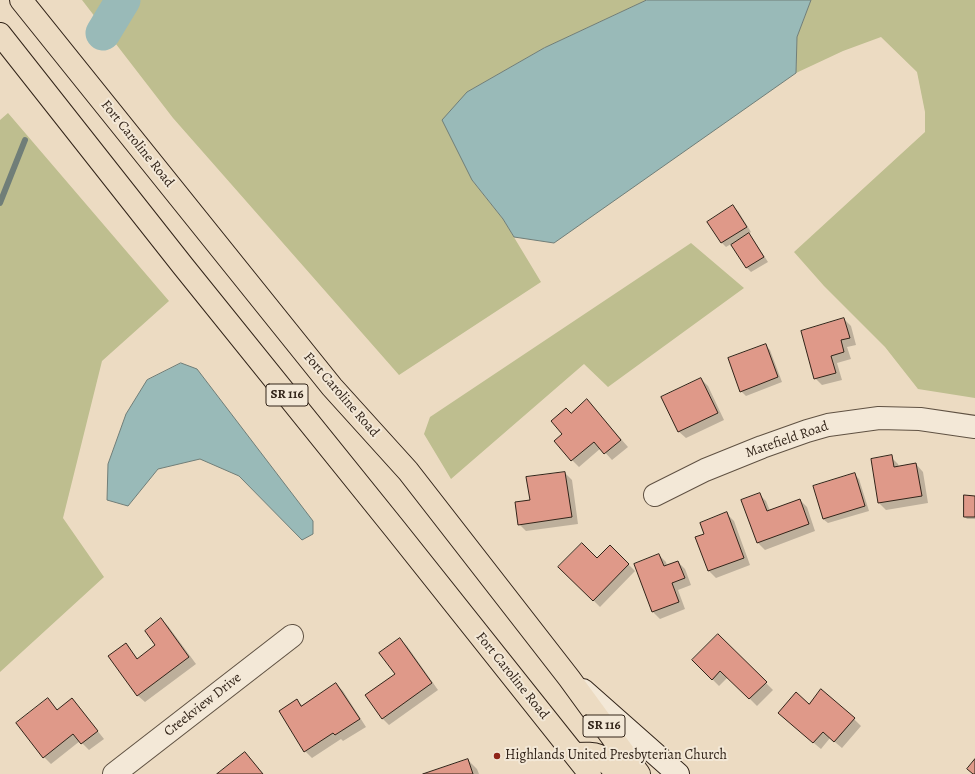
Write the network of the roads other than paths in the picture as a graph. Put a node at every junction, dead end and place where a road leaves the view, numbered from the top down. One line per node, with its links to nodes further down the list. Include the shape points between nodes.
1 (22, 0): 6 (main road, Fort Caroline Road / SR 116, via 332,387 408,472)
2 (0, 34): 7 (main road, Fort Caroline Road / SR 116)
3 (975, 426): 4 (street, Matefield Road, via 920,419 879,418 828,425 807,430 705,470)
4 (655, 495)
5 (292, 636): 8 (street, Creekview Drive)
6 (569, 678): 11 (main road, SR 116); 12 (street, Fort Caroline Road)
7 (575, 754): 9 (main road, SR 116); 10 (main road, via 594,753 602,757)
8 (114, 774)
9 (590, 774)
10 (617, 774)
11 (639, 774)
12 (678, 774)

